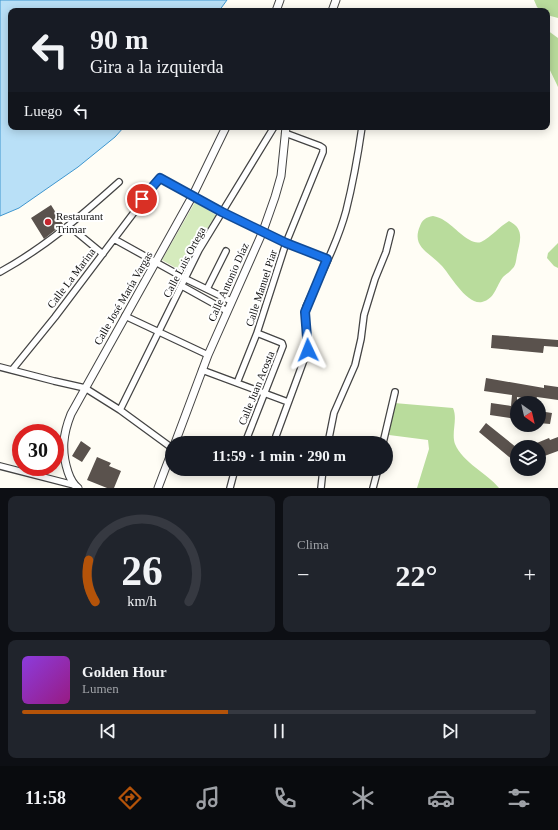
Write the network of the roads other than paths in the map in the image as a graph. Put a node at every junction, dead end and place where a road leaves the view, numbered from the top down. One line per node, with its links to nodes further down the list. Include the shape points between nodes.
1 (225, 130): 6 (street, Calle José María Vargas)
2 (272, 130): 7 (street, Calle Luis Ortega)
3 (286, 130): 9 (street, Calle Antonio Díaz, via 281,176); 12 (street, Calle Manuel Piar, via 320,146 323,152)
4 (362, 130): 15 (street, via 346,212)
5 (119, 182): 8 (street)
6 (193, 195): 7 (street); 11 (street, Calle La Marina, via 160,178); 16 (street, Calle José María Vargas)
7 (222, 212): 9 (street); 18 (street, Calle Luis Ortega, via 199,250)
8 (69, 226): 14 (street); 17 (street, via 20,262)
9 (263, 231): 12 (street); 21 (street, Calle Antonio Díaz)
10 (391, 232): 39 (street, via 364,316 355,364 334,413)
11 (114, 239): 14 (street, Calle La Marina); 16 (street)
12 (286, 243): 15 (street); 25 (street, Calle Manuel Piar)
13 (226, 251): 20 (street)
14 (102, 254): 28 (street, Calle La Marina)
15 (327, 259): 34 (street, via 306,307 308,350)
16 (157, 262): 18 (street); 23 (street, Calle José María Vargas)
17 (0, 272)
18 (186, 279): 19 (street, Calle Luis Ortega); 20 (street)
19 (182, 286): 22 (street); 24 (street, Calle Luis Ortega)
20 (207, 289): 21 (street)
21 (231, 301): 22 (street, Calle Antonio Díaz)
22 (227, 311): 26 (street, Calle Antonio Díaz)
23 (125, 316): 24 (street); 31 (street, Calle José María Vargas)
24 (159, 332): 26 (street); 35 (street, Calle Luis Ortega)
25 (258, 333): 30 (street, Calle Manuel Piar); 33 (street, Calle Juan Acosta, via 284,346)
26 (208, 355): 29 (street, Calle Antonio Díaz)
27 (0, 367): 28 (street)
28 (12, 370): 31 (street)
29 (202, 370): 30 (street); 36 (street, Calle Antonio Díaz)
30 (237, 383): 33 (street)
31 (85, 388): 35 (street); 47 (street, Calle José María Vargas, via 71,414 64,438 64,460)
32 (395, 392): 40 (street)
33 (265, 393): 34 (street); 37 (street, Calle Juan Acosta)
34 (288, 402): 38 (street)
35 (120, 410): 41 (street)
36 (178, 436)
37 (248, 436)
38 (276, 436)
39 (329, 436)
40 (385, 436)
41 (165, 445)
42 (0, 466): 47 (street)
43 (165, 469): 48 (street)
44 (233, 476): 49 (street)
45 (322, 476): 50 (street)
46 (376, 476): 51 (street)
47 (76, 486)
48 (158, 488)
49 (230, 488)
50 (321, 488)
51 (373, 488)

